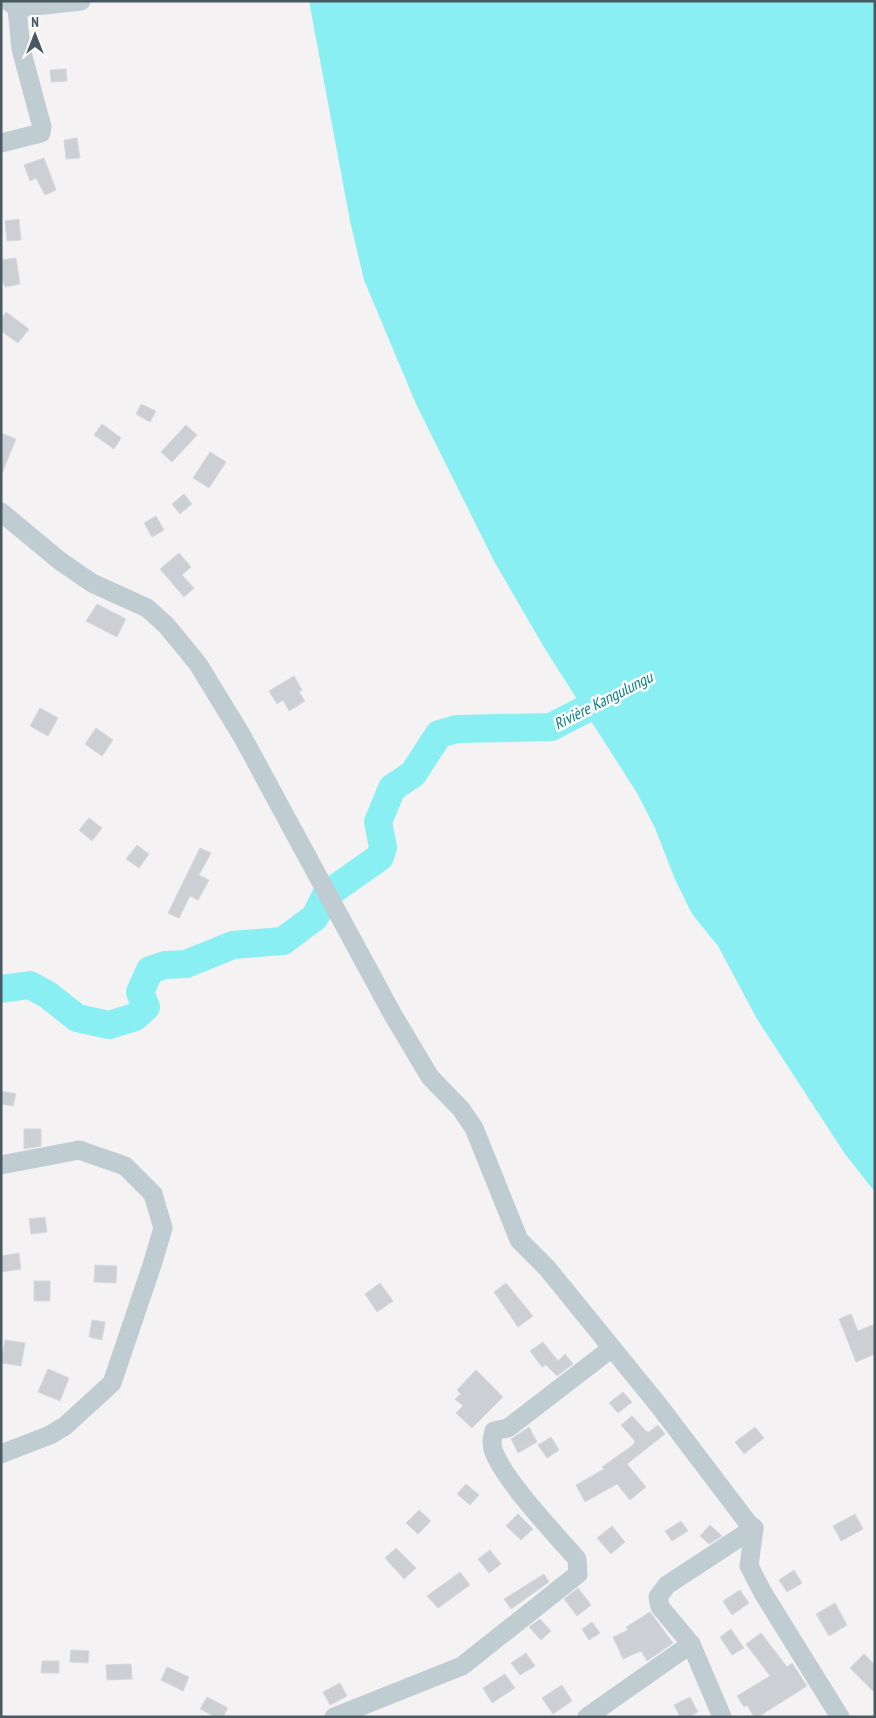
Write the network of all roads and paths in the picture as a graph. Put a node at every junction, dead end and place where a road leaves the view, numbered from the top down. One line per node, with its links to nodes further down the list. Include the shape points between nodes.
1 (81, 1): 2 (street)
2 (13, 5): 3 (street, via 42,126 41,133)
3 (1, 143)
4 (1, 512): 6 (street, via 92,583 147,608 166,625 198,664 237,728 393,1015 430,1077 461,1109 474,1128 519,1240)
5 (1, 1164): 7 (street, via 79,1150 125,1166 153,1194 163,1228 112,1383 65,1426)
6 (612, 1348): 8 (street); 10 (street, via 508,1428 494,1431 491,1439 493,1450 508,1476 577,1559 578,1574 462,1666)
7 (1, 1454)
8 (754, 1528): 9 (street, via 667,1585 658,1596 660,1607); 13 (street, via 749,1566)
9 (690, 1644): 11 (street); 12 (street)
10 (334, 1717)
11 (588, 1717)
12 (722, 1717)
13 (840, 1717)

